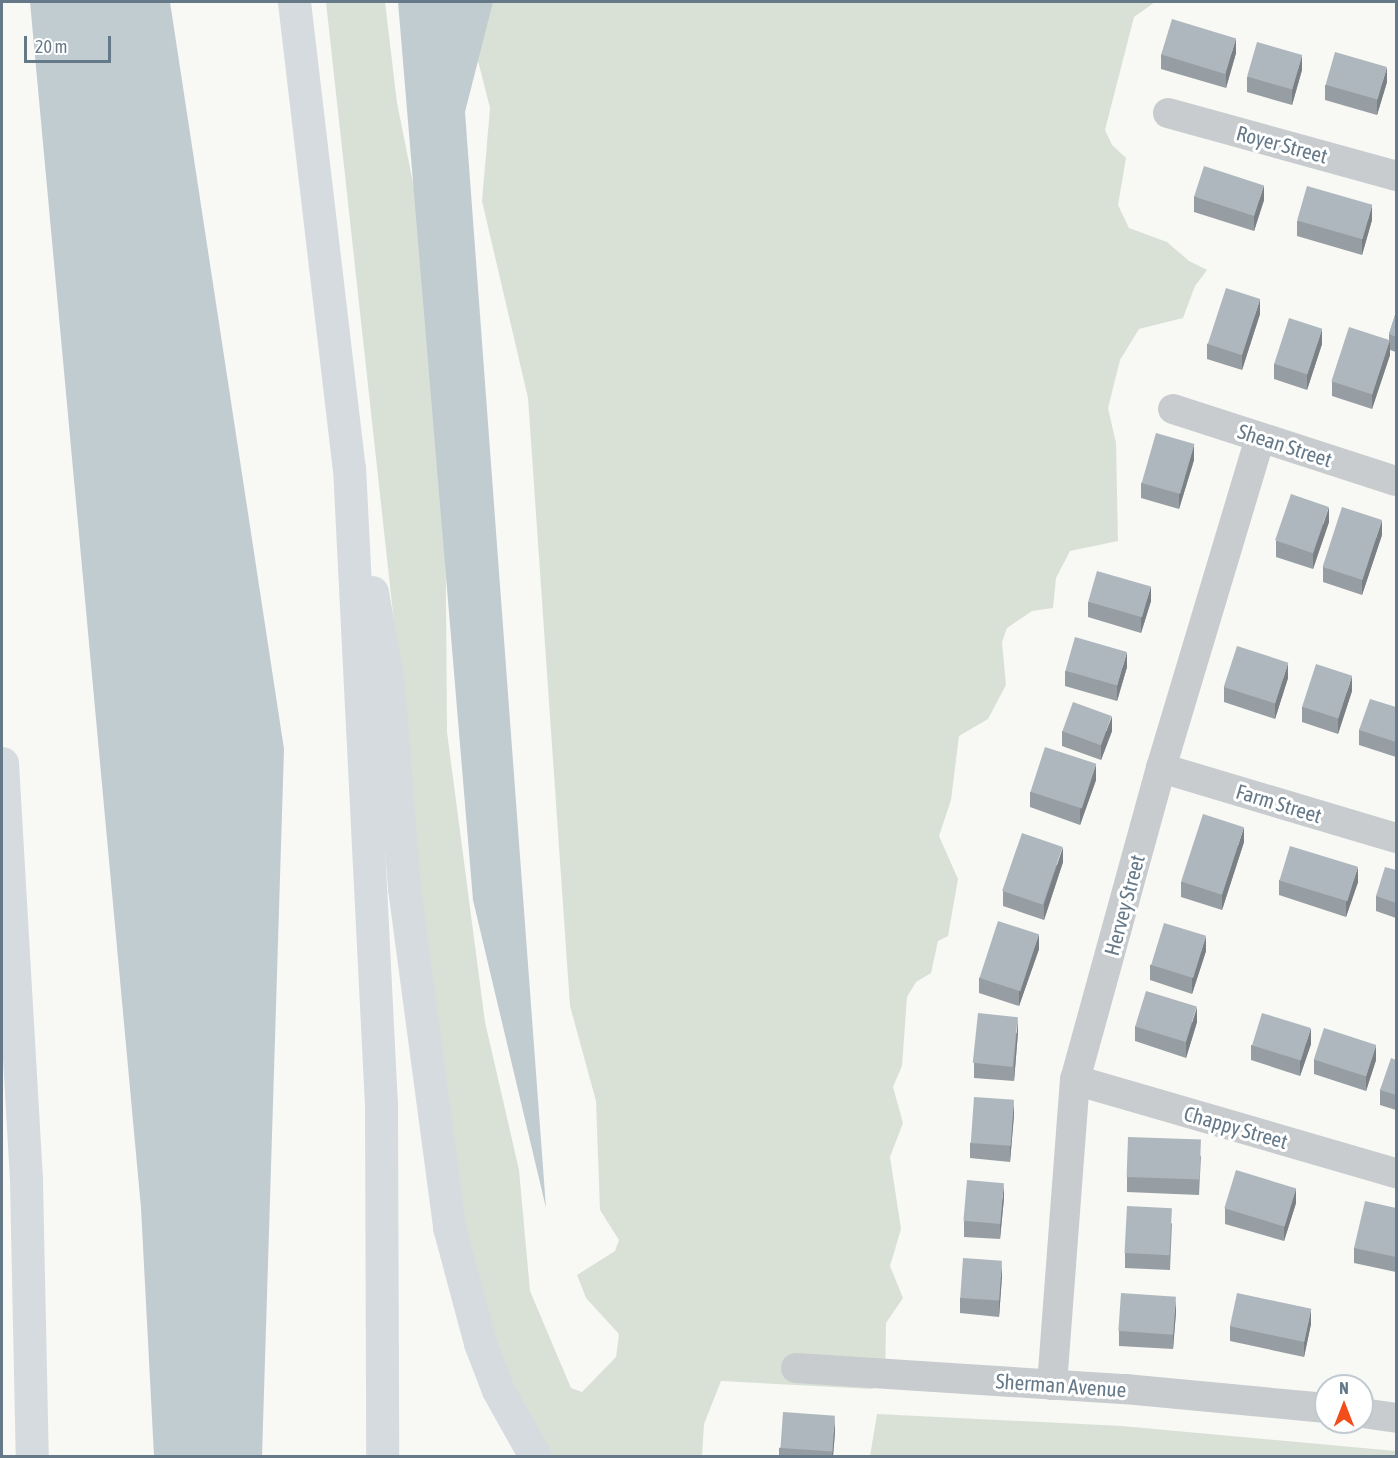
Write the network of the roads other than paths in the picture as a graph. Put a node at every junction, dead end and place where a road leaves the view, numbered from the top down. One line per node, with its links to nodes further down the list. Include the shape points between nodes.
1 (294, 2): 6 (highway)
2 (1168, 113): 3 (street, Royer Street)
3 (1396, 176)
4 (1173, 409): 5 (street, Shean Street)
5 (1260, 437): 7 (street, Shean Street); 9 (street, Hervey Street)
6 (349, 467): 19 (highway, via 381,1105); 20 (highway, via 388,684 404,888 447,1218 480,1343 498,1390)
7 (1396, 481)
8 (2, 763): 18 (highway, via 26,1181)
9 (1161, 768): 10 (street, Farm Street); 11 (street, Hervey Street)
10 (1396, 838)
11 (1075, 1080): 12 (street, Chappy Street); 14 (street, Hervey Street)
12 (1396, 1173)
13 (796, 1368): 14 (street, Sherman Avenue)
14 (1052, 1385): 15 (street, Sherman Avenue)
15 (1314, 1407)
16 (1374, 1415): 17 (street)
17 (1396, 1418)
18 (32, 1456)
19 (382, 1456)
20 (535, 1456)

